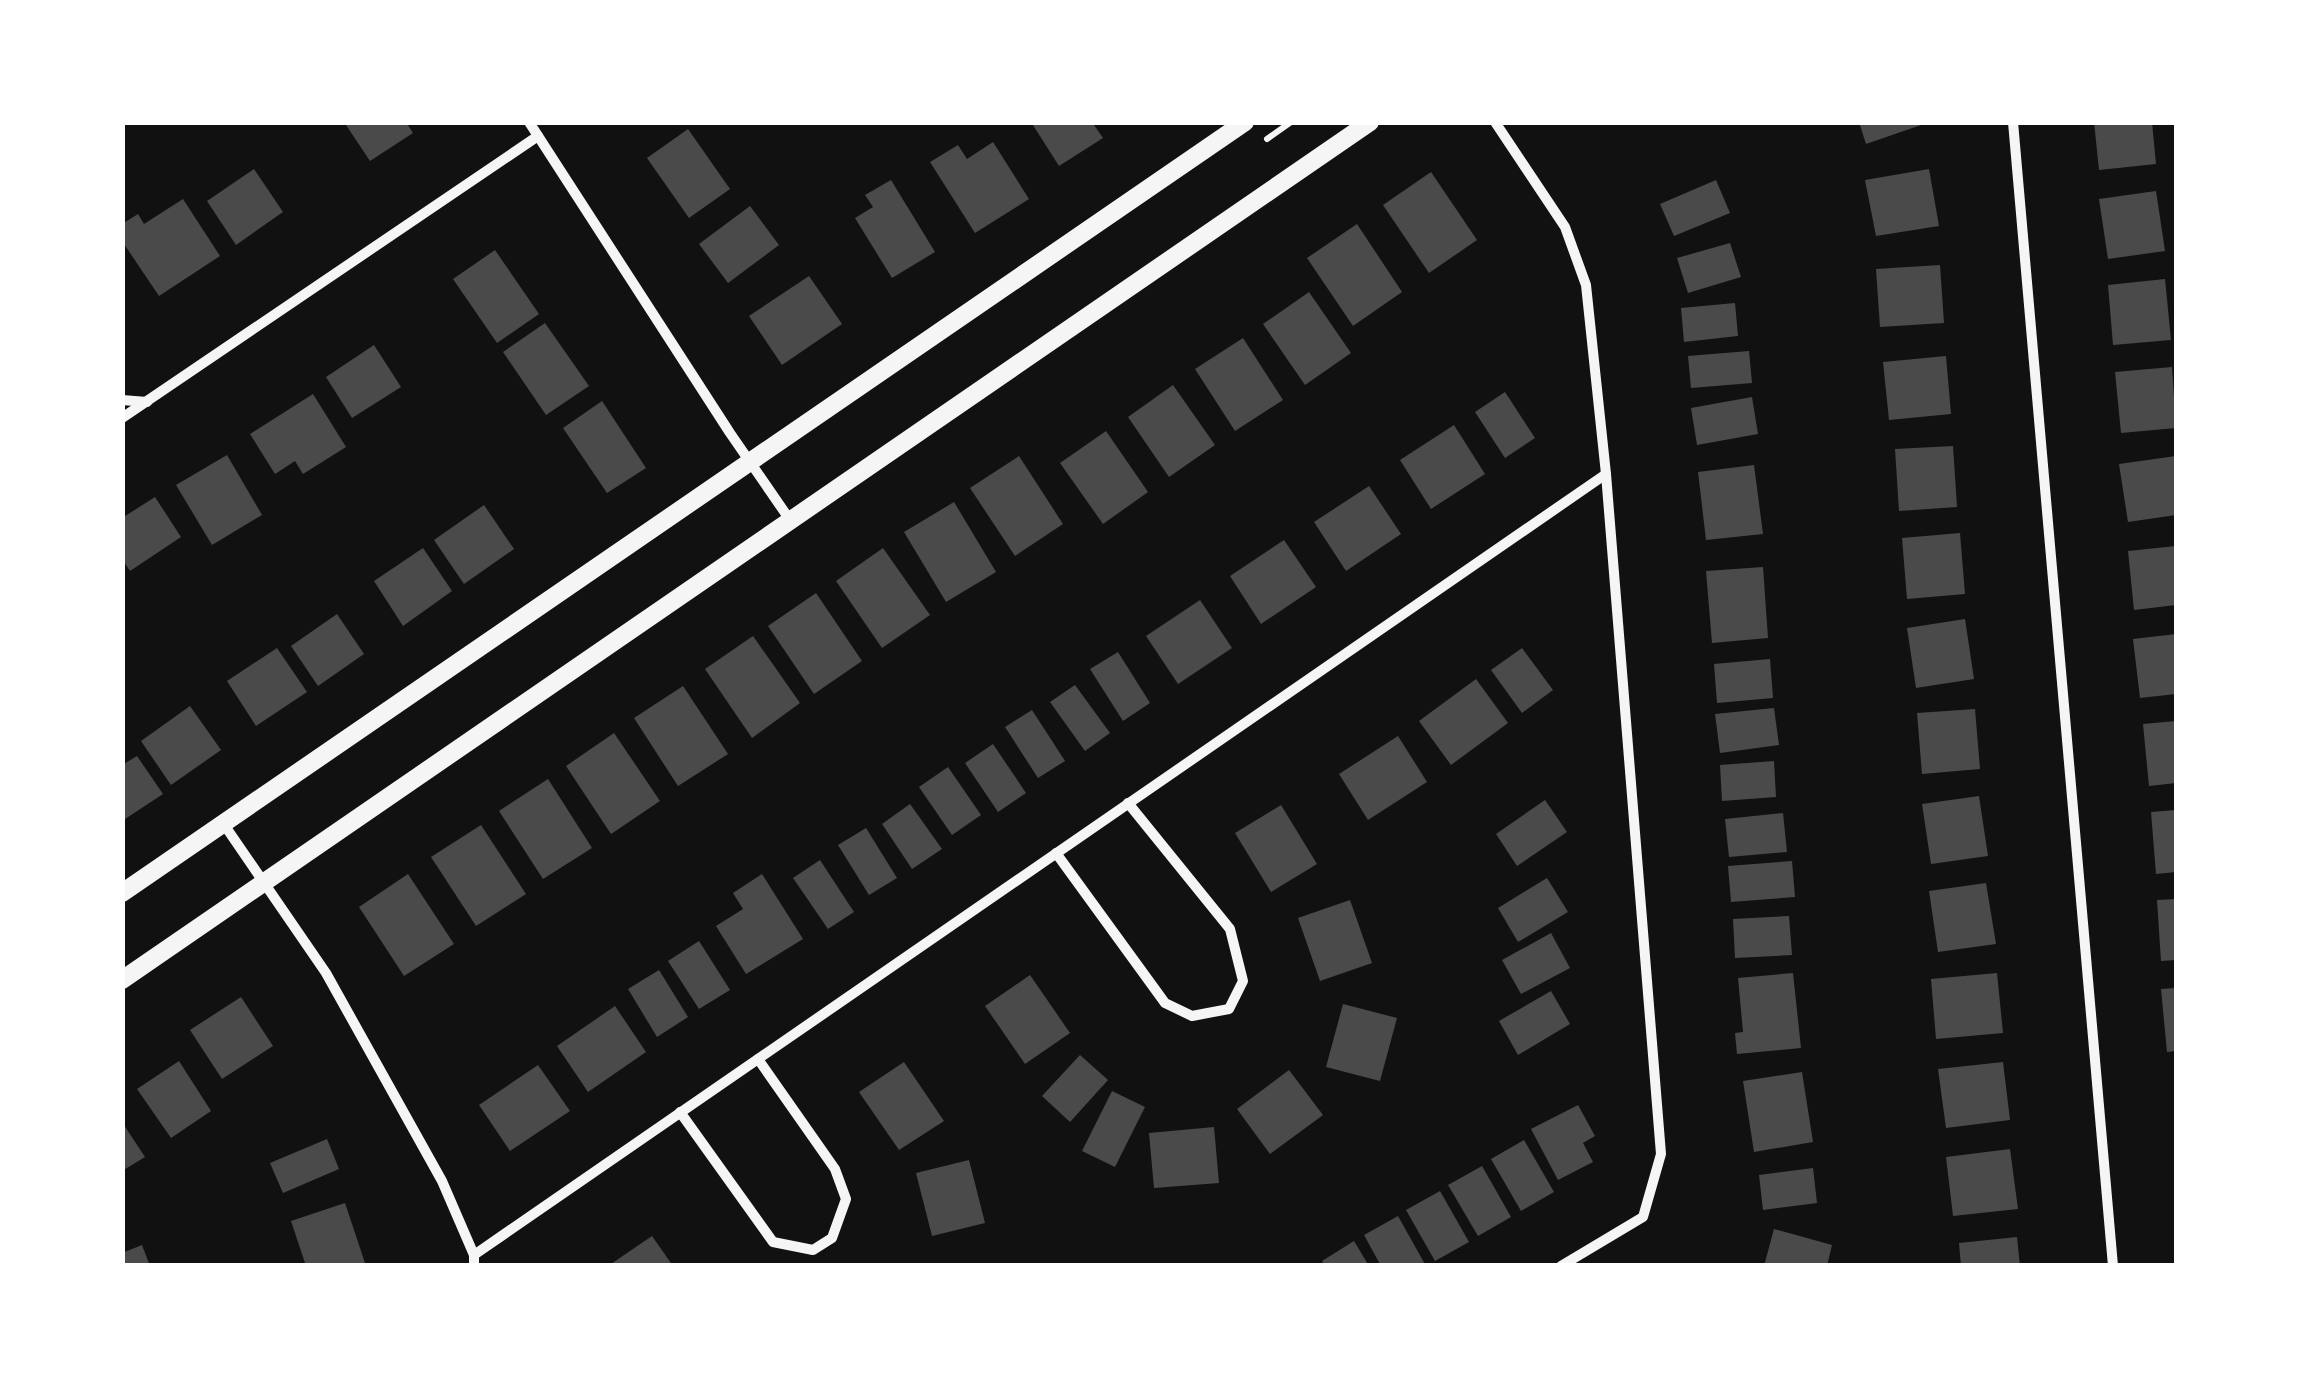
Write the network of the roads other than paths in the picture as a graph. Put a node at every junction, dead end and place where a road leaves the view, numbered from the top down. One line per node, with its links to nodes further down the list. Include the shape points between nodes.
1 (529, 122): 6 (street)
2 (1244, 122): 10 (street)
3 (1370, 122): 12 (street)
4 (1495, 122): 11 (street, via 1565,227 1586,285)
5 (2013, 122): 23 (street)
6 (538, 136): 8 (street); 10 (street)
7 (122, 400): 8 (street)
8 (148, 402): 9 (street)
9 (122, 418)
10 (749, 462): 12 (street); 14 (street)
11 (1606, 474): 13 (street); 22 (street, via 1661,1154 1643,1216)
12 (790, 520): 16 (street)
13 (1128, 803): 15 (street); 15 (street, via 1230,929 1242,981 1229,1009 1192,1016 1165,1003)
14 (224, 823): 16 (street); 17 (street)
15 (1056, 853): 19 (street)
16 (264, 882): 18 (street); 21 (street, via 326,973 442,1181)
17 (122, 893)
18 (122, 980)
19 (758, 1059): 20 (street); 20 (street, via 835,1169 846,1199 832,1238 813,1250 773,1242)
20 (680, 1112): 21 (street)
21 (474, 1260)
22 (1561, 1266)
23 (2113, 1266)

